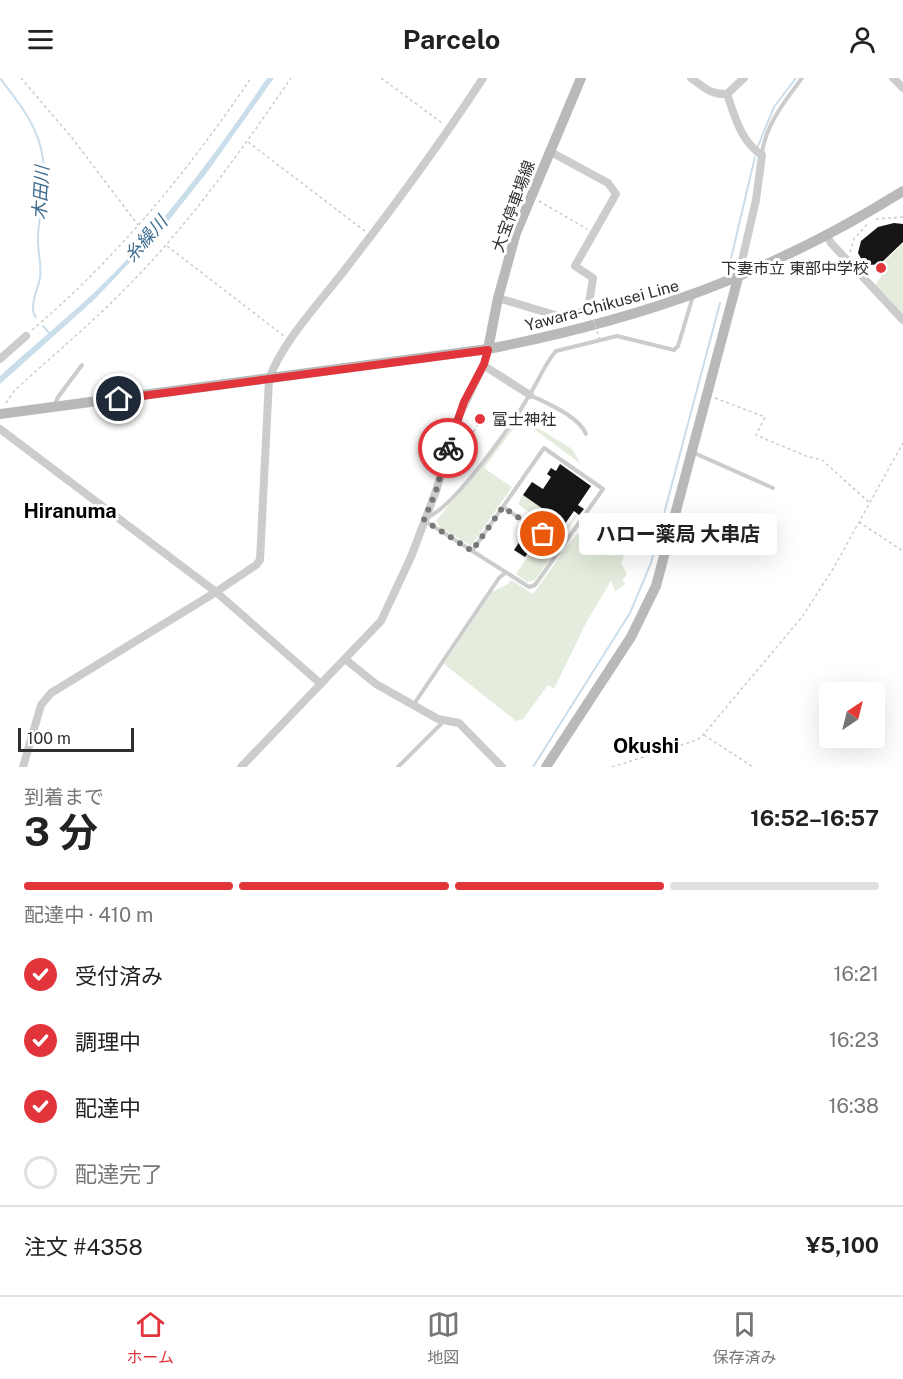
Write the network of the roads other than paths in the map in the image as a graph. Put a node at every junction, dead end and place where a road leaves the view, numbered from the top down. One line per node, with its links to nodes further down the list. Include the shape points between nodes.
1 (483, 78): 22 (street, via 450,129 291,341 273,367)
2 (581, 78): 9 (main road, 大宝停車場線)
3 (691, 78): 8 (street, via 710,93)
4 (744, 78): 8 (street)
5 (802, 78): 10 (lane, via 778,109)
6 (893, 78): 7 (street)
7 (903, 88)
8 (727, 94): 10 (street, via 750,147)
9 (549, 151): 15 (main road, 大宝停車場線, via 516,233); 15 (street, via 608,183 616,194 575,266 593,278 588,309 565,318)
10 (762, 155): 13 (street)
11 (903, 192): 12 (main road, Yawara-Chikusei Line)
12 (827, 235): 13 (main road, Yawara-Chikusei Line); 16 (street)
13 (738, 278): 14 (main road, Yawara-Chikusei Line); 28 (main road)
14 (693, 295): 18 (main road, Yawara-Chikusei Line, via 563,335); 23 (lane, via 674,350 617,336 556,351)
15 (498, 298): 18 (main road, 大宝停車場線)
16 (903, 320)
17 (26, 336): 19 (street)
18 (488, 350): 21 (street); 22 (main road, Yawara-Chikusei Line)
19 (0, 359)
20 (82, 365): 24 (lane)
21 (483, 365): 23 (street); 31 (street, via 460,414)
22 (270, 379): 24 (main road, Yawara-Chikusei Line); 35 (street, via 260,560)
23 (530, 395): 27 (lane, via 577,422); 31 (lane, via 441,510)
24 (55, 407): 25 (main road, Yawara-Chikusei Line)
25 (3, 414)
26 (0, 429): 35 (street)
27 (586, 434)
28 (692, 451): 29 (lane); 44 (main road, via 666,552 646,610)
29 (773, 488)
30 (503, 507): 32 (lane); 32 (lane, via 544,448 603,489); 33 (lane)
31 (424, 519): 33 (lane); 36 (street, via 381,621)
32 (562, 547): 34 (lane, via 535,585 529,586)
33 (472, 551): 34 (lane)
34 (506, 572): 38 (lane)
35 (216, 592): 37 (street); 40 (street, via 51,693 41,705)
36 (345, 659): 37 (street); 38 (street, via 376,684)
37 (321, 684): 41 (street)
38 (413, 705): 39 (street)
39 (445, 720): 42 (lane); 43 (street, via 459,723)
40 (23, 767)
41 (241, 767)
42 (398, 767)
43 (502, 767)
44 (546, 767)

